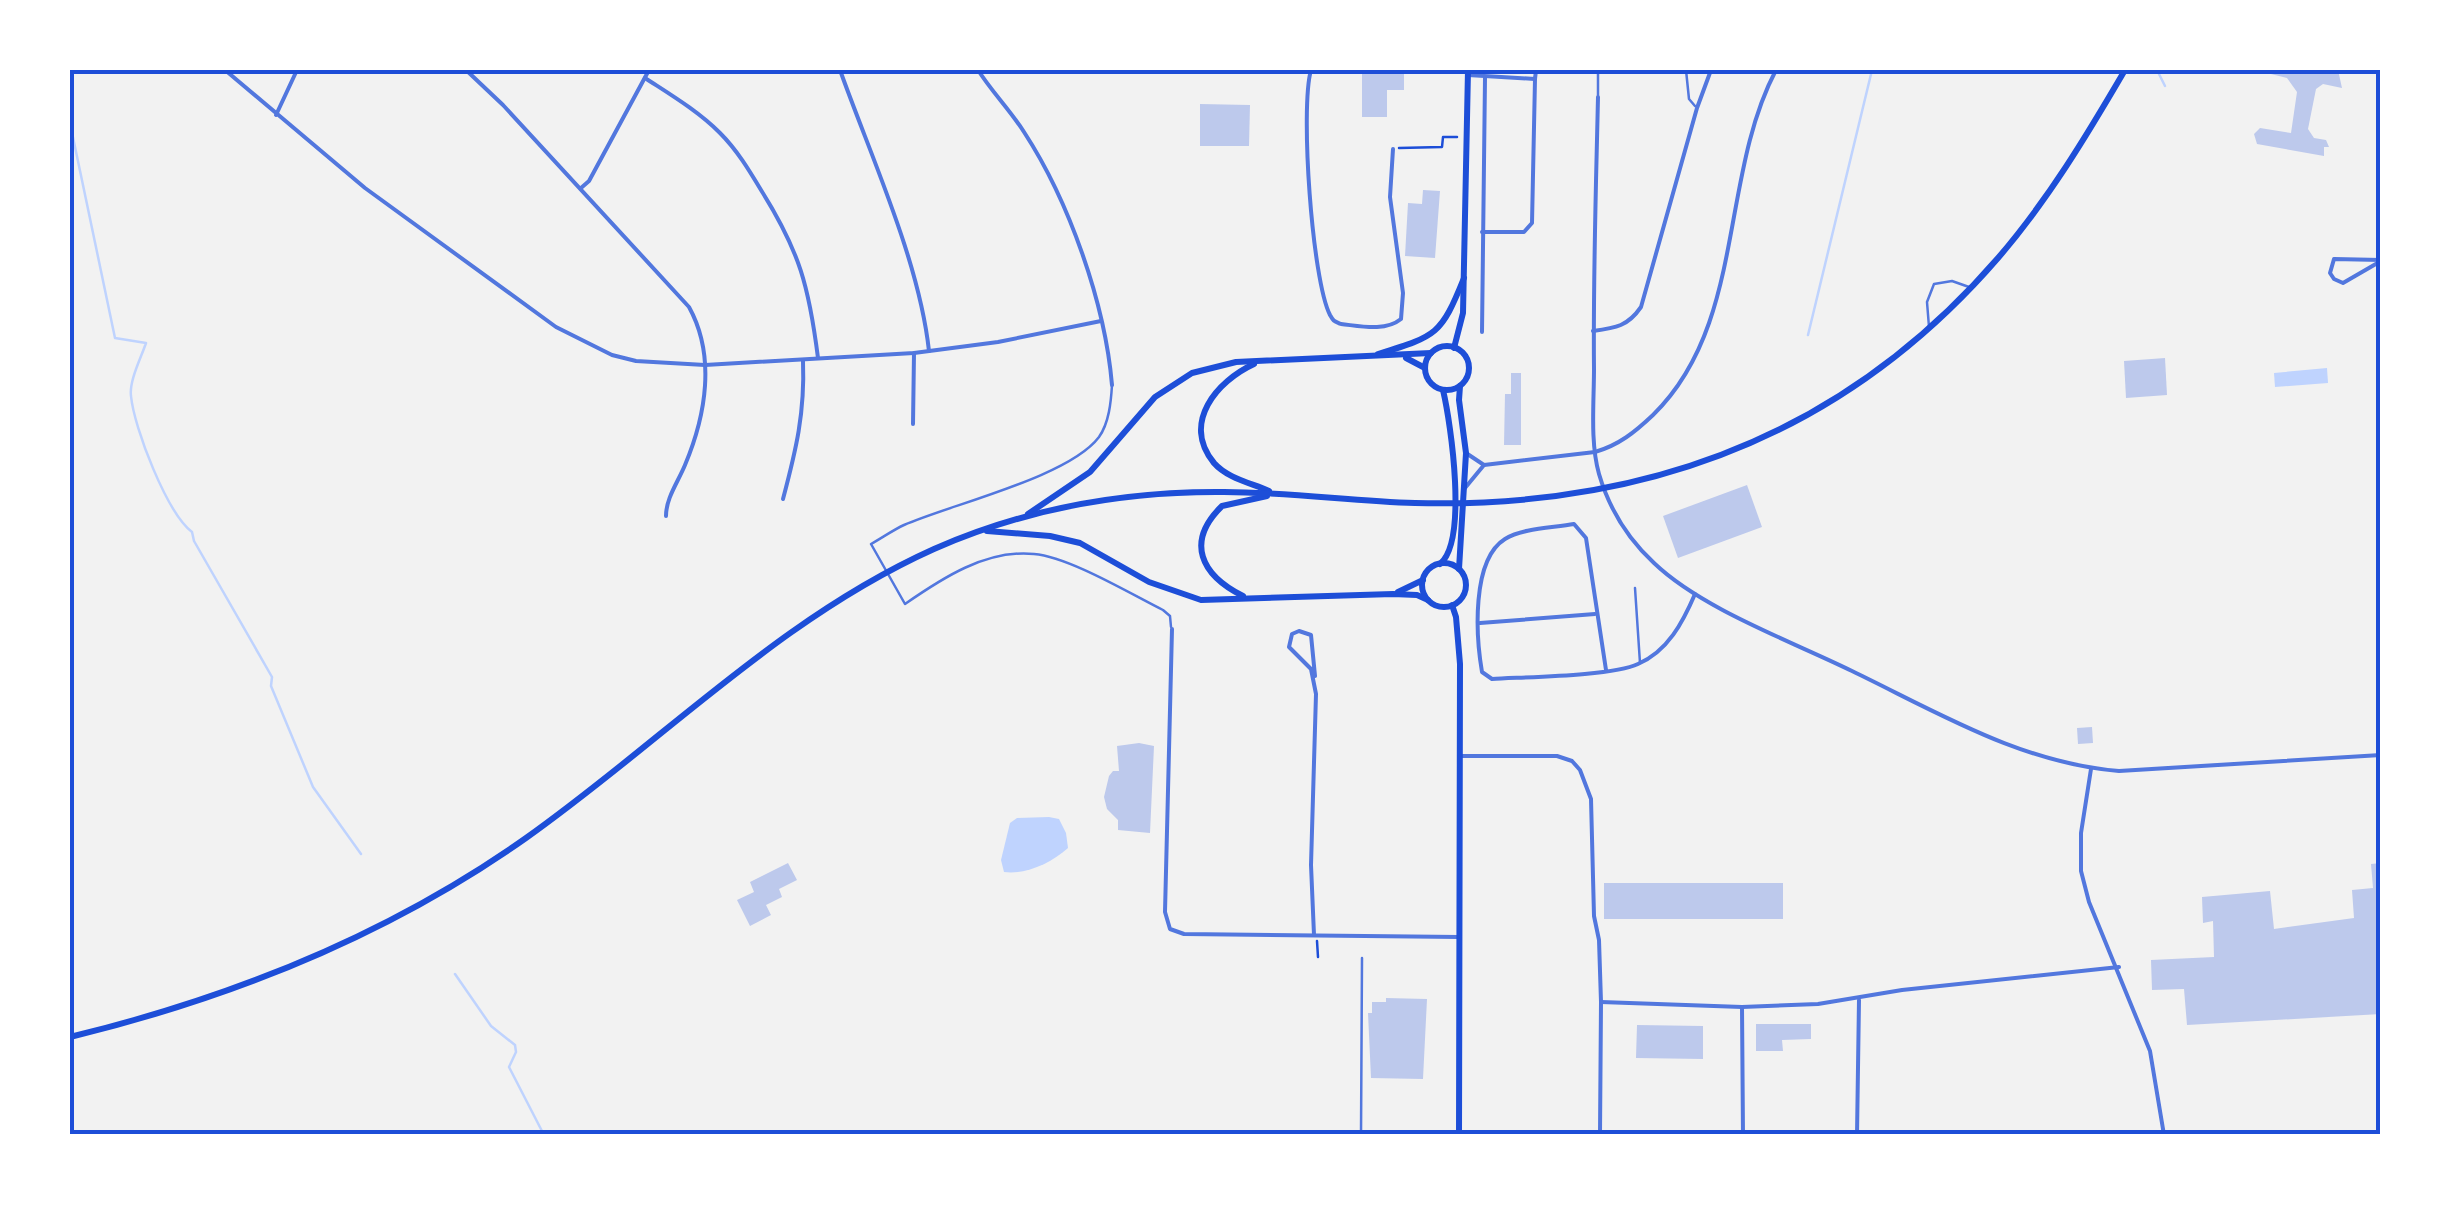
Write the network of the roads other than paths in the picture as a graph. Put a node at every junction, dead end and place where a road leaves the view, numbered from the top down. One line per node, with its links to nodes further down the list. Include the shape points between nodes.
1 (226, 70): 20 (street)
2 (297, 70): 20 (street)
3 (466, 70): 22 (street)
4 (649, 70): 15 (street)
5 (840, 70): 32 (street, via 912,274)
6 (978, 70): 27 (street, via 1022,128 1064,207)
7 (1311, 70): 21 (street, via 1305,114 1315,245 1328,312 1341,324 1384,327 1401,319)
8 (1536, 70): 17 (street)
9 (1598, 70): 18 (lane)
10 (1686, 70): 19 (lane, via 1689,99)
11 (1711, 70): 19 (street)
12 (1776, 70): 46 (street, via 1756,124 1715,304 1691,367 1633,434)
13 (2125, 70): 26 (main road, via 2040,204)
14 (1468, 73): 16 (street); 25 (main road)
15 (645, 78): 22 (street); 37 (street, via 720,134 769,202 799,260)
16 (1484, 78): 17 (street); 23 (street)
17 (1536, 80): 23 (street, via 1532,223 1524,232)
18 (1598, 97): 29 (street)
19 (1697, 108): 29 (street, via 1640,307 1630,322)
20 (276, 115): 40 (street, via 381,200 585,344 636,361)
21 (1392, 148)
22 (581, 188): 40 (street, via 689,307 704,339)
23 (1482, 232): 30 (street)
24 (2381, 261): 24 (street, via 2334,259 2330,273 2343,283)
25 (1464, 278): 31 (main road); 35 (main road, via 1436,332)
26 (1970, 287): 28 (main road); 28 (lane, via 1934,284)
27 (1101, 321): 32 (street); 42 (street)
28 (1929, 327): 50 (main road, via 1864,379 1776,431 1652,478 1547,500 1500,502)
29 (1593, 331): 46 (street)
30 (1482, 332)
31 (1454, 348): 34 (main road); 43 (main road, via 1469,368)
32 (929, 351): 33 (street)
33 (914, 353): 37 (street); 45 (street)
34 (1430, 354): 36 (main road); 41 (main road)
35 (1373, 356): 36 (main road); 39 (main road)
36 (1400, 356): 41 (main road)
37 (818, 358): 38 (street)
38 (803, 360): 40 (street); 51 (street, via 802,420)
39 (1258, 362): 50 (main road, via 1211,396 1202,437 1222,470); 53 (main road, via 1212,366 1173,384 1090,472)
40 (705, 365): 52 (street, via 702,412)
41 (1425, 368): 44 (main road)
42 (1112, 385): 66 (lane, via 1101,435 1083,452 871,544 904,604 955,572 1015,553 1037,554 1163,610)
43 (1460, 386): 44 (main road); 47 (main road)
44 (1443, 390): 55 (main road, via 1454,478 1451,548)
45 (913, 424)
46 (1596, 452): 48 (street); 60 (street, via 1612,508 1632,540)
47 (1466, 453): 48 (street); 49 (main road)
48 (1484, 465): 49 (street)
49 (1464, 488): 56 (main road)
50 (1279, 493): 53 (main road, via 1167,493); 61 (main road, via 1222,506 1204,531 1208,571)
51 (784, 499)
52 (666, 516)
53 (1023, 518): 54 (main road)
54 (981, 530): 61 (main road, via 1080,543 1149,582 1200,600); 80 (main road, via 819,611 522,841 400,914 248,983)
55 (1440, 564): 56 (main road); 57 (main road)
56 (1459, 569): 63 (main road, via 1466,589)
57 (1423, 580): 59 (main road); 62 (main road)
58 (1634, 588): 67 (lane)
59 (1392, 594): 61 (main road); 62 (main road)
60 (1695, 594): 67 (street, via 1681,626); 72 (street, via 2013,749)
61 (1248, 598)
62 (1428, 600): 63 (main road)
63 (1452, 605): 71 (main road, via 1460,664)
64 (1597, 614): 65 (street); 65 (street, via 1586,538 1574,524 1517,534 1493,550 1480,574); 68 (street)
65 (1480, 623): 68 (street, via 1486,677)
66 (1172, 629): 73 (street, via 1166,923 1176,934)
67 (1640, 664): 68 (street)
68 (1606, 670)
69 (1314, 676): 69 (street, via 1288,647 1299,631 1311,635); 73 (street)
70 (2381, 755): 72 (street)
71 (1459, 756): 74 (main road); 78 (street, via 1557,756 1586,780)
72 (2091, 768): 76 (street, via 2081,871)
73 (1314, 935): 74 (street)
74 (1459, 937): 82 (main road)
75 (1362, 958): 81 (lane)
76 (2119, 967): 77 (street); 86 (street, via 2150,1051)
77 (1859, 998): 79 (street); 85 (street)
78 (1601, 1002): 79 (street); 83 (street)
79 (1742, 1006): 84 (street)
80 (70, 1037)
81 (1360, 1135)
82 (1459, 1135)
83 (1600, 1135)
84 (1743, 1135)
85 (1857, 1135)
86 (2164, 1135)

